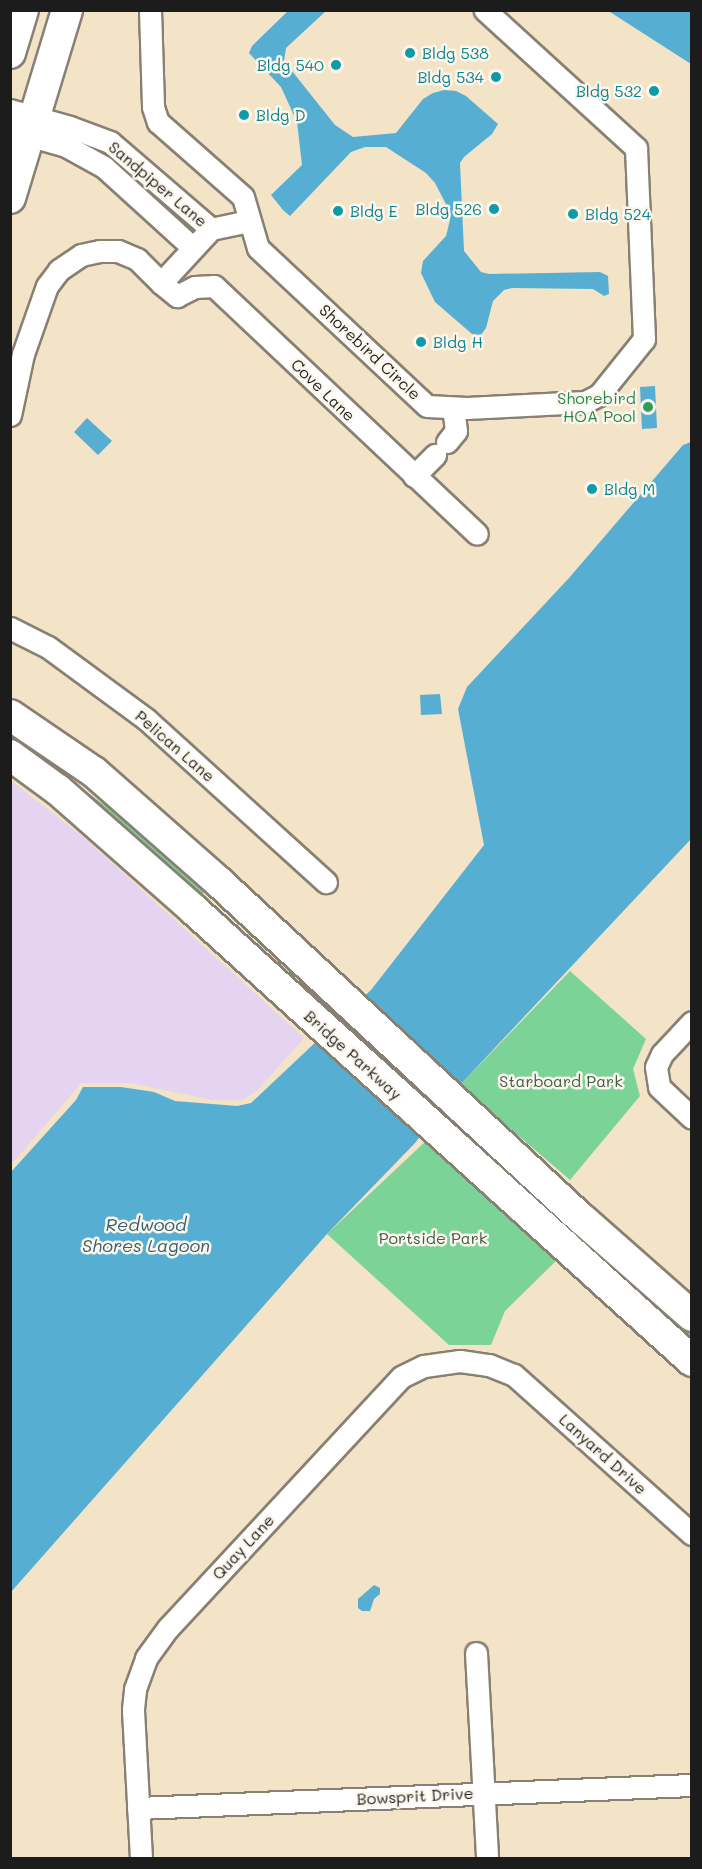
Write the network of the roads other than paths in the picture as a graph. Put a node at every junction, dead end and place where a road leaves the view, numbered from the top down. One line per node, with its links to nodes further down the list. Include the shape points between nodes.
1 (23, 10): 5 (street)
2 (67, 10): 6 (street)
3 (150, 10): 8 (street, Shorebird Circle, via 158,122 243,198)
4 (485, 10): 12 (street, Shorebird Circle, via 636,148 644,339 599,395 585,402)
5 (10, 53)
6 (21, 123): 7 (street); 9 (street, Sandpiper Lane, via 97,136 120,148); 10 (street, Sandpiper Lane, via 104,167)
7 (10, 198)
8 (249, 221): 9 (street); 12 (street, Shorebird Circle, via 258,248 427,406)
9 (212, 229): 10 (street)
10 (192, 247): 11 (street)
11 (161, 282): 13 (street, via 138,259 118,251 81,255 59,270 47,286 23,354); 14 (street, Cove Lane, via 177,296 195,287 214,286)
12 (453, 408): 14 (street, via 456,431)
13 (10, 415)
14 (414, 476): 15 (street, Cove Lane)
15 (477, 534)
16 (10, 628): 19 (street, Pelican Lane, via 48,647 146,719)
17 (10, 715): 22 (street, via 94,772)
18 (10, 755): 23 (street, Bridge Parkway, via 58,790 194,910)
19 (326, 882)
20 (692, 1022): 21 (street, via 666,1048 659,1059 657,1076 665,1094)
21 (692, 1118)
22 (692, 1316)
23 (692, 1361)
24 (514, 1375): 25 (street, Lanyard Drive); 29 (street, Quay Lane, via 489,1365 460,1361 424,1366 401,1377 158,1639 142,1666 133,1698)
25 (692, 1534)
26 (476, 1653): 28 (street)
27 (692, 1785): 28 (street, Bowsprit Drive)
28 (484, 1793): 29 (street, Bowsprit Drive); 31 (street)
29 (138, 1808): 30 (street, Quay Lane)
30 (141, 1858)
31 (487, 1858)

